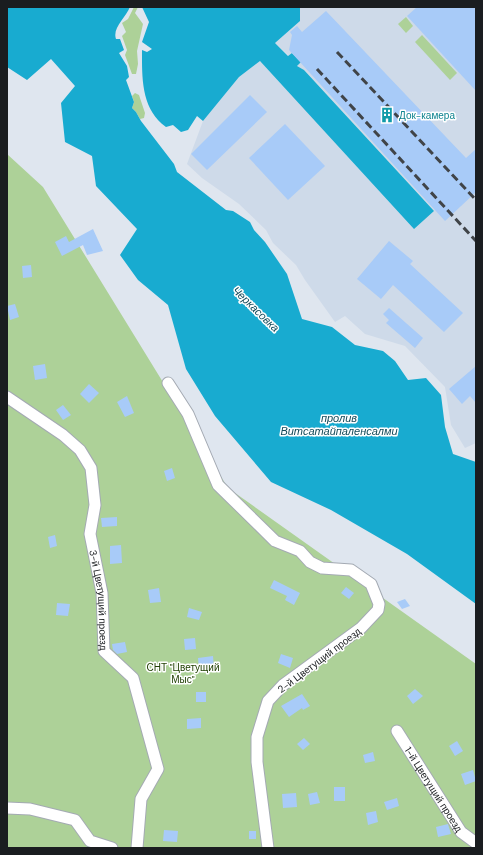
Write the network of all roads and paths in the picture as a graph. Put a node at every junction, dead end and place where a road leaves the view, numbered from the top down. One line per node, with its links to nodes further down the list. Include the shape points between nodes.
1 (168, 383): 8 (street, 2-й Цветущий проезд, via 188,414 218,485 275,541 300,551 310,562 322,568 351,570 371,584 379,604 378,610 361,628 283,685 268,701 257,737 257,762)
2 (7, 397): 7 (street, 3-й Цветущий проезд, via 63,435 80,450 91,468 95,505 90,534 102,593 104,651 132,678 158,769 141,799)
3 (398, 731): 5 (street, 1-й Цветущий проезд, via 461,832)
4 (7, 808): 6 (street, via 30,808 75,820 90,841)
5 (476, 843)
6 (112, 848)
7 (137, 848)
8 (266, 848)

